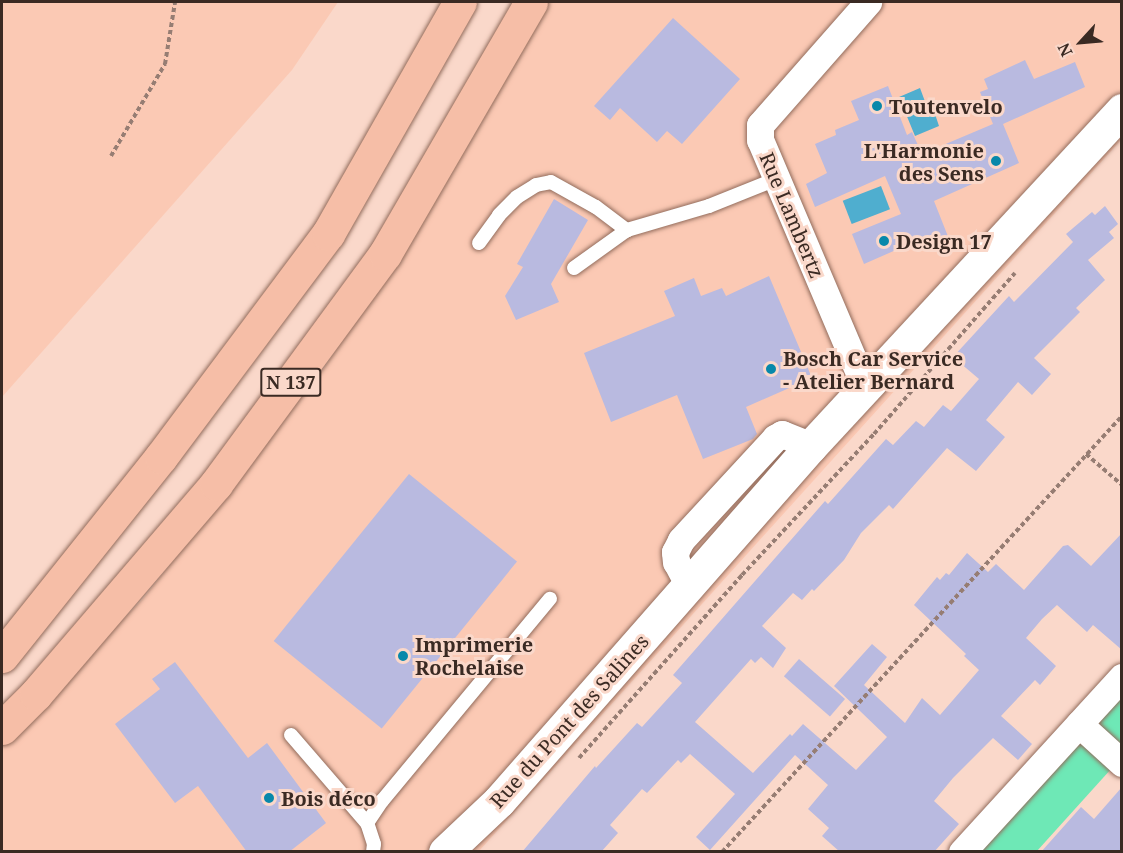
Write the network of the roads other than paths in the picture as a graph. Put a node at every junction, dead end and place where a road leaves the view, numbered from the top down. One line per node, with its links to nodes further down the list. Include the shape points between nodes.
1 (460, 2): 11 (highway, N 137, via 328,234 161,457)
2 (531, 2): 14 (highway, N 137, via 385,254 364,283 216,484 36,694)
3 (868, 2): 5 (street, Rue Lambertz, via 760,125 760,140)
4 (1122, 110): 9 (street, Rue du Pont des Salines)
5 (776, 179): 6 (lane, via 709,206); 9 (street, Rue Lambertz)
6 (627, 230): 7 (lane, via 551,182 536,185 517,197); 8 (lane)
7 (479, 243)
8 (574, 268)
9 (865, 387): 19 (street, Rue du Pont des Salines, via 499,801)
10 (550, 599): 17 (lane)
11 (2, 656)
12 (1122, 677): 13 (street)
13 (1079, 724): 16 (street); 20 (street)
14 (2, 728)
15 (291, 735): 17 (lane)
16 (1122, 763)
17 (367, 823): 18 (lane)
18 (373, 852)
19 (445, 852)
20 (962, 852)

